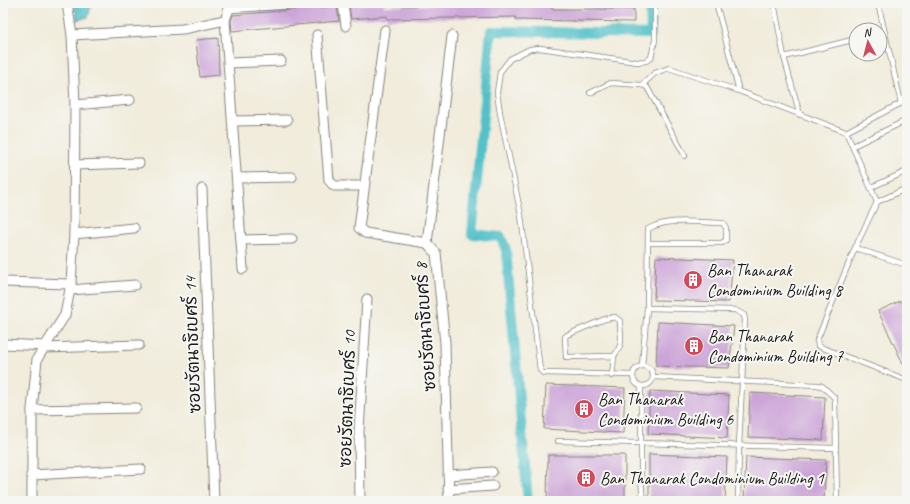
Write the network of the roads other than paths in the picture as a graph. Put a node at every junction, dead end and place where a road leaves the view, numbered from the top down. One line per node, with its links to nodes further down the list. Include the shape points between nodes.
1 (67, 3): 13 (street)
2 (303, 3): 8 (street)
3 (343, 3): 11 (street)
4 (655, 3): 65 (lane, via 654,46 652,58 646,61 636,62 540,48 530,49 510,59 500,72 498,80 500,113 521,214 540,370 543,373)
5 (716, 3): 22 (lane)
6 (774, 3): 18 (lane)
7 (878, 3): 10 (lane)
8 (228, 6): 9 (street)
9 (225, 20): 13 (street, via 184,29); 20 (street)
10 (881, 22)
11 (346, 26)
12 (385, 30): 40 (street)
13 (72, 35): 27 (street)
14 (318, 35): 40 (street, via 329,180 334,186)
15 (452, 36): 49 (street, ซอยรัตนาธิเบศร์ 8)
16 (848, 41): 18 (lane)
17 (888, 55): 26 (lane)
18 (784, 57): 28 (lane)
19 (281, 61): 20 (street)
20 (229, 63): 31 (street)
21 (642, 84): 22 (lane, via 655,73 669,68); 23 (lane, via 611,83); 34 (lane, via 647,87)
22 (739, 91): 28 (lane)
23 (590, 93)
24 (130, 100): 27 (street)
25 (907, 100): 26 (lane)
26 (901, 103): 32 (lane)
27 (75, 105): 36 (street)
28 (800, 115): 32 (lane)
29 (287, 120): 31 (street)
30 (907, 120): 33 (lane)
31 (233, 121): 39 (street)
32 (846, 132): 33 (lane)
33 (853, 146): 41 (lane)
34 (685, 156)
35 (139, 163): 36 (street)
36 (75, 165): 46 (street)
37 (907, 170): 41 (lane)
38 (292, 177): 39 (street)
39 (237, 178): 48 (street)
40 (364, 186): 49 (street, via 359,228 365,233)
41 (872, 187): 44 (lane)
42 (907, 188): 44 (lane)
43 (202, 189): 83 (street, ซอยรัตนาธิเบศร์ 14)
44 (877, 202): 51 (lane)
45 (134, 228): 46 (street)
46 (74, 234): 56 (street)
47 (292, 239): 48 (street)
48 (241, 240): 53 (street)
49 (427, 242): 79 (street, ซอยรัตนาธิเบศร์ 8, via 436,253 445,343)
50 (648, 243): 50 (lane, via 722,244 726,240 726,228 723,224 662,223 648,229); 58 (lane)
51 (855, 248): 52 (lane); 68 (lane, via 817,340 818,346)
52 (907, 265)
53 (243, 269)
54 (3, 282): 56 (street)
55 (134, 285): 56 (street)
56 (70, 287): 61 (street, via 65,315)
57 (367, 299): 84 (street, ซอยรัตนาธิเบศร์ 10, via 359,431)
58 (647, 308): 63 (lane); 67 (lane, via 735,310 744,314)
59 (3, 344): 61 (street)
60 (139, 345): 61 (street)
61 (46, 347): 71 (street, via 37,359)
62 (614, 356): 62 (lane, via 622,342 620,321 615,317 605,319 565,338 566,357); 65 (lane)
63 (642, 366): 64 (lane, via 636,369); 66 (lane, via 649,367)
64 (633, 375): 65 (lane); 69 (lane, via 635,382)
65 (612, 376)
66 (654, 377): 67 (lane); 69 (lane, via 651,383)
67 (743, 380): 74 (lane); 75 (lane, via 822,386 835,398)
68 (907, 380)
69 (641, 386): 73 (lane)
70 (136, 408): 71 (street)
71 (32, 410): 78 (street)
72 (558, 441): 73 (lane)
73 (642, 443): 74 (lane); 86 (lane, via 641,474)
74 (739, 446): 75 (lane); 87 (lane)
75 (836, 448): 88 (lane)
76 (141, 470): 78 (street)
77 (492, 472): 79 (street)
78 (31, 475): 82 (street)
79 (448, 475): 81 (street, ซอยรัตนาธิเบศร์ 8)
80 (493, 486): 81 (street)
81 (448, 489): 85 (street, ซอยรัตนาธิเบศร์ 8)
82 (32, 501)
83 (214, 501)
84 (360, 501)
85 (449, 501)
86 (645, 501)
87 (738, 501)
88 (837, 501)

